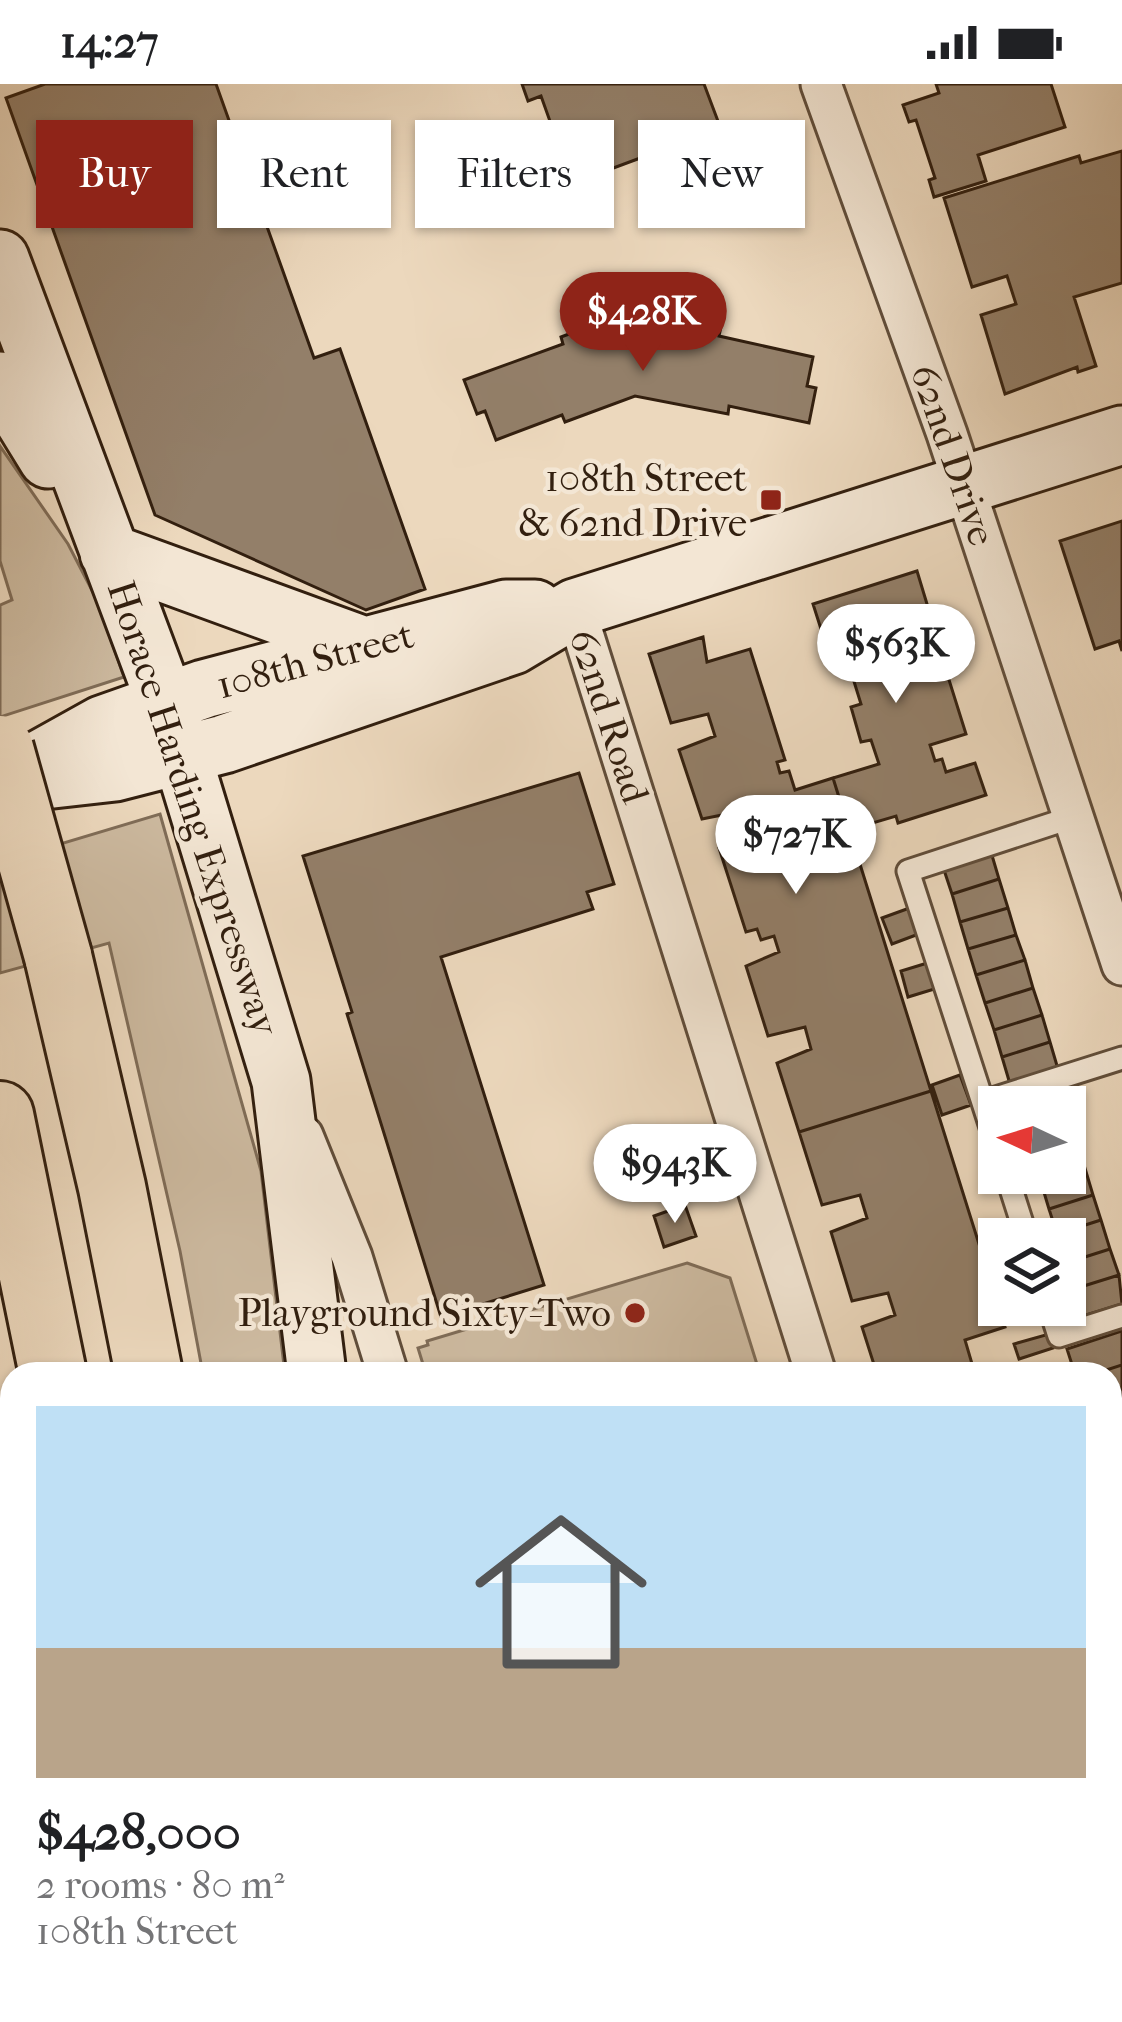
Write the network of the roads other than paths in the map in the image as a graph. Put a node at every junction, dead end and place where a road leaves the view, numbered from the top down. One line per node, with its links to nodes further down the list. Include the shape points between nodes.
1 (821, 84): 5 (street, 62nd Drive)
2 (0, 259): 6 (main road, Horace Harding Expressway)
3 (0, 381): 6 (main road)
4 (1122, 435): 5 (main road, 108th Street)
5 (964, 484): 7 (main road, 108th Street); 12 (street, 62nd Drive)
6 (109, 553): 8 (main road); 9 (main road, Horace Harding Expressway)
7 (575, 608): 8 (main road, 108th Street, via 506,609); 9 (main road, 108th Street, via 513,645); 27 (street, 62nd Road)
8 (367, 646): 9 (main road, 108th Street)
9 (174, 729): 11 (main road, 108th Street, via 103,725); 15 (main road, Horace Harding Expressway)
10 (0, 748): 24 (highway, bridge, via 58,956)
11 (0, 784)
12 (1073, 817): 13 (street, 62nd Drive); 17 (lane, via 908,871)
13 (1122, 965)
14 (1122, 1058): 16 (lane)
15 (281, 1081): 25 (main road, Horace Harding Expressway); 26 (street)
16 (1033, 1086)
17 (978, 1090)
18 (0, 1114): 19 (highway)
19 (23, 1213): 22 (highway); 23 (highway)
20 (1122, 1316): 21 (lane, via 1059,1336)
21 (1056, 1326)
22 (27, 1362)
23 (51, 1362)
24 (146, 1362)
25 (316, 1362)
26 (384, 1362)
27 (812, 1362)

